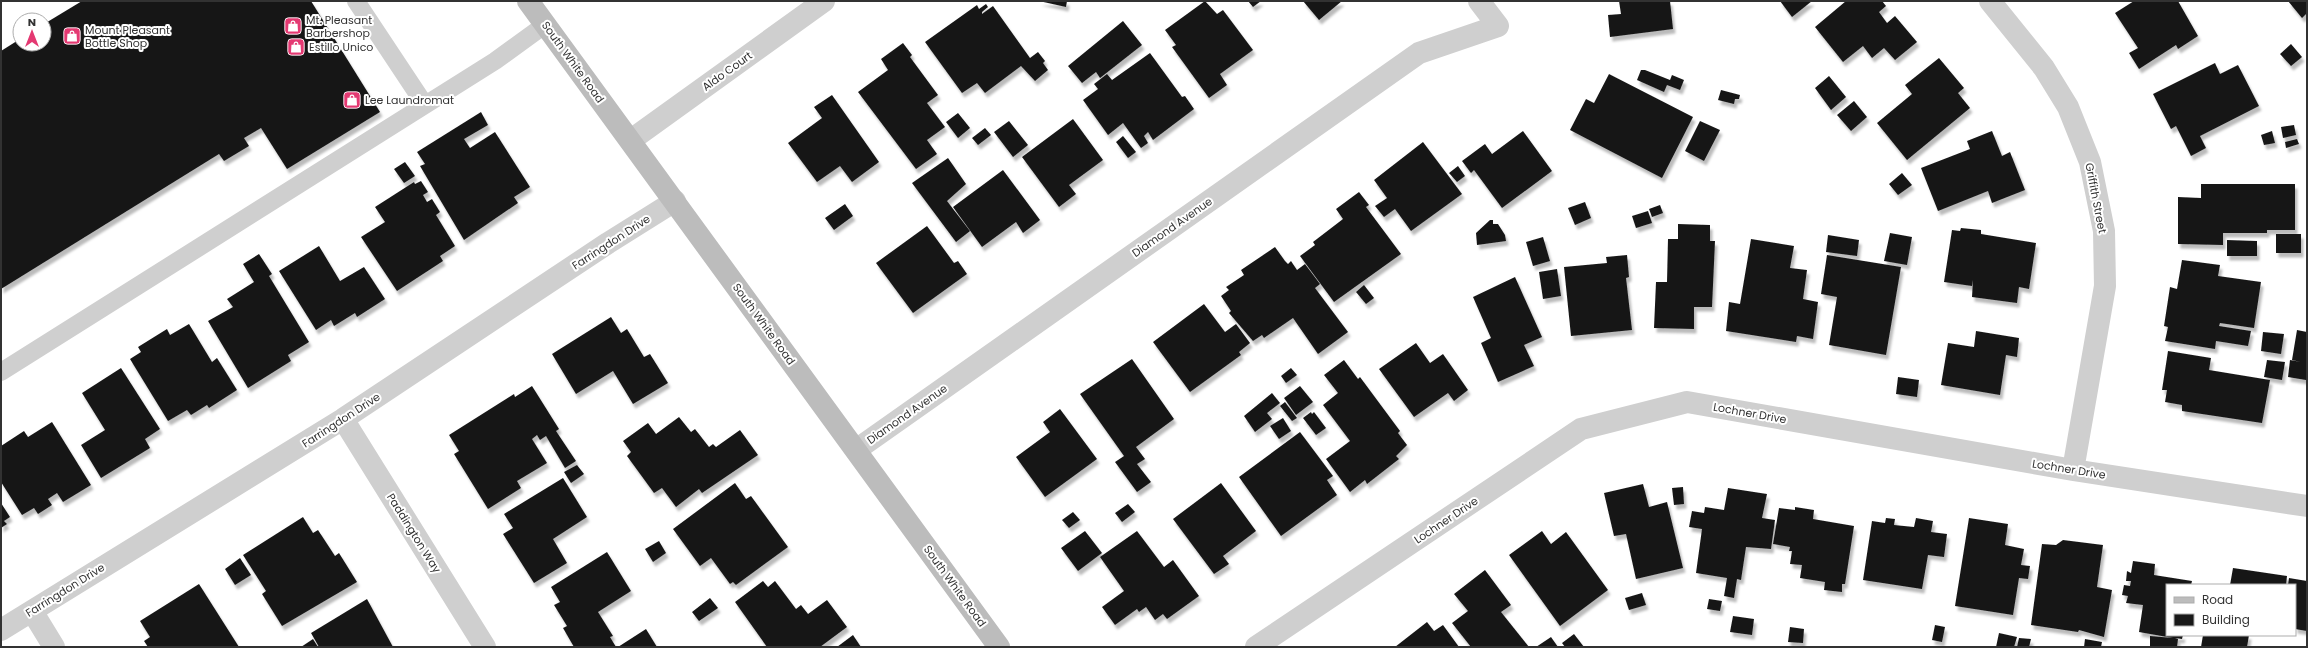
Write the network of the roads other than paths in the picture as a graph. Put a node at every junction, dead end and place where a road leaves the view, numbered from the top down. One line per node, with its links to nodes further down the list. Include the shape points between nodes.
1 (356, 1): 7 (lane)
2 (528, 1): 6 (main road, South White Road)
3 (824, 1): 8 (street, Aldo Court)
4 (1479, 1): 12 (street, Diamond Avenue, via 1498,26 1419,53)
5 (1990, 1): 13 (street, Griffith Street, via 2044,68 2068,107 2090,162 2104,231 2105,286)
6 (546, 24): 7 (lane, via 495,61); 8 (main road, South White Road)
7 (425, 105): 10 (lane)
8 (631, 140): 9 (main road, South White Road)
9 (675, 202): 11 (street, Farringdon Drive, via 608,243); 12 (main road, South White Road)
10 (1, 372)
11 (343, 419): 15 (street, Farringdon Drive); 18 (street, Paddington Way)
12 (856, 450): 19 (main road, South White Road)
13 (2073, 470): 14 (street, Lochner Drive); 20 (street, Lochner Drive, via 1687,402 1581,429)
14 (2307, 506)
15 (32, 611): 16 (street, Farringdon Drive); 17 (street)
16 (1, 630)
17 (54, 647)
18 (485, 647)
19 (999, 647)
20 (1256, 647)

